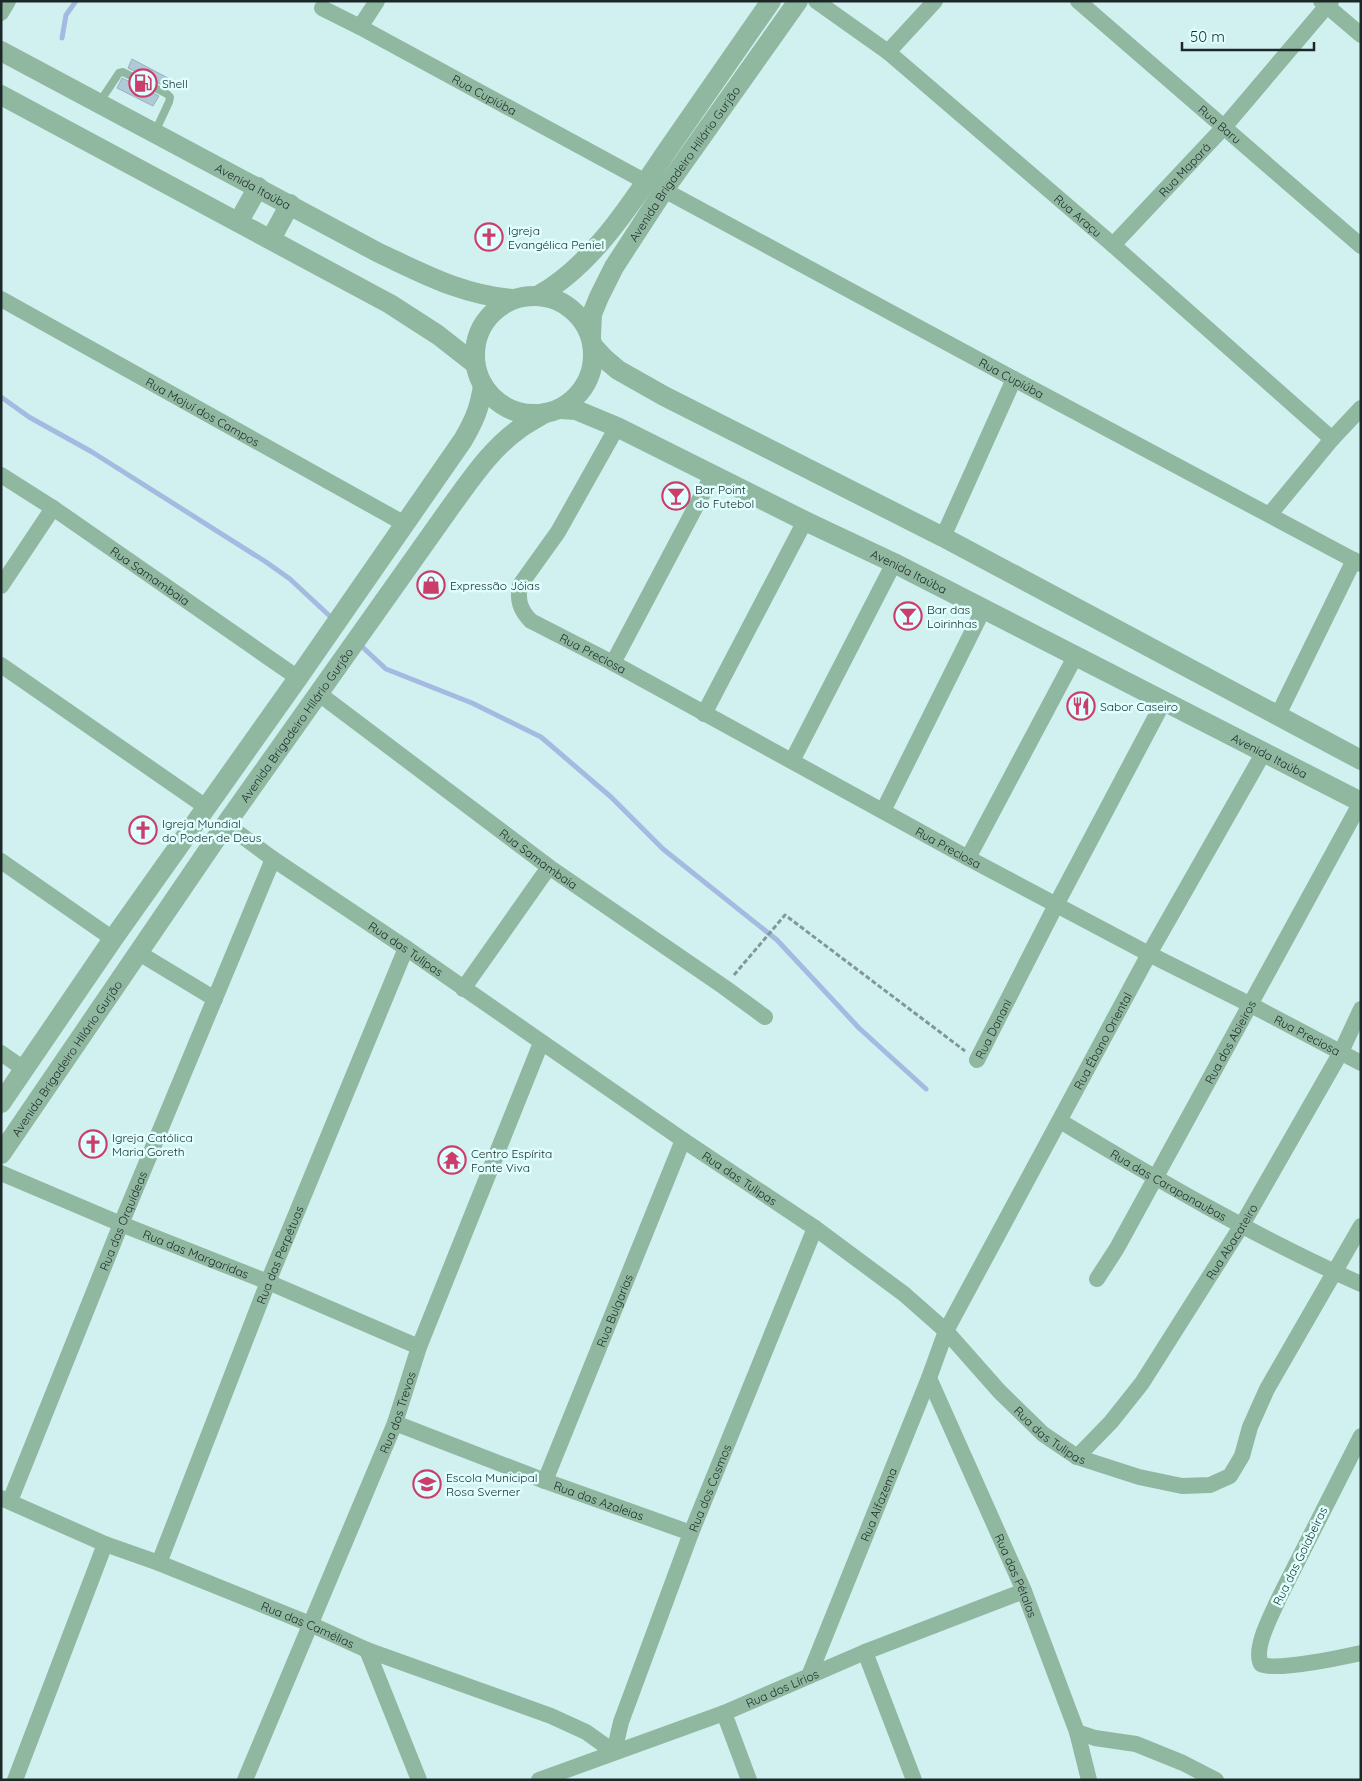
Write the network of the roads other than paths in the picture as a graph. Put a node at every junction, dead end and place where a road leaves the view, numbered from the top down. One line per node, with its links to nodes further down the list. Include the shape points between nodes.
1 (8, 1): 10 (street)
2 (377, 1): 11 (street)
3 (771, 1): 19 (street, Avenida Brigadeiro Hilário Gurjão)
4 (798, 1): 21 (street, Avenida Brigadeiro Hilário Gurjão)
5 (816, 1): 14 (street, Rua Araçu)
6 (935, 1): 14 (street)
7 (1078, 1): 17 (street, Rua Baru)
8 (1326, 3): 12 (street); 17 (street, Rua Mapará)
9 (322, 8): 11 (street, Rua Cupiúba)
10 (1, 13)
11 (360, 27): 19 (street, Rua Cupiúba)
12 (1361, 35)
13 (1, 51): 16 (street, Avenida Itaúba)
14 (888, 52): 25 (street, Rua Araçu)
15 (1, 94): 23 (street)
16 (98, 104): 18 (street, Avenida Itaúba); 18 (lane, via 119,73 123,72 168,94 169,102)
17 (1225, 126): 25 (street, Rua Mapará); 26 (street, Rua Baru)
18 (154, 133): 20 (street, Avenida Itaúba)
19 (646, 182): 27 (street, Avenida Brigadeiro Hilário Gurjão, via 596,249 569,275)
20 (258, 187): 22 (street, Avenida Itaúba); 23 (street)
21 (664, 190): 30 (street, Avenida Brigadeiro Hilário Gurjão, via 602,290 592,314); 32 (street, Rua Cupiúba)
22 (290, 204): 24 (street); 28 (street, Avenida Itaúba, via 428,276 468,292)
23 (238, 221): 24 (street)
24 (271, 239): 31 (street, via 390,304)
25 (1113, 245): 37 (street, Rua Araçu)
26 (1361, 246)
27 (539, 295): 28 (street); 30 (street, via 571,308 585,323)
28 (513, 299): 31 (street, via 495,309 482,325 475,344)
29 (1, 300): 43 (street, Rua Mojuí dos Campos)
30 (592, 341): 35 (street, via 593,365 587,383 576,398); 44 (street, via 618,370 664,396)
31 (475, 364): 33 (street)
32 (1014, 380): 41 (street, Rua Cupiúba); 44 (street)
33 (483, 385): 35 (street, via 503,406 517,412); 43 (street, Avenida Brigadeiro Hilário Gurjão, via 477,415 463,440)
34 (1361, 408): 37 (street)
35 (553, 411): 36 (street, Avenida Itaúba, via 576,410); 53 (street, Avenida Brigadeiro Hilário Gurjão, via 518,429 484,463)
36 (617, 427): 38 (street, Avenida Itaúba); 50 (street, Rua Preciosa, via 558,532 520,585 519,594 522,612 531,621)
37 (1332, 439): 41 (street)
38 (713, 474): 42 (street, Avenida Itaúba); 50 (street)
39 (1, 475): 40 (street, Rua Samambaia)
40 (53, 508): 47 (street); 52 (street, Rua Samambaia)
41 (1270, 514): 46 (street, Rua Cupiúba)
42 (805, 521): 45 (street, Avenida Itaúba); 55 (street)
43 (404, 524): 52 (street, Avenida Brigadeiro Hilário Gurjão)
44 (943, 537): 56 (street)
45 (894, 562): 48 (street, Avenida Itaúba); 59 (street)
46 (1357, 562): 56 (street)
47 (1, 586)
48 (984, 608): 49 (street, Avenida Itaúba); 62 (street)
49 (1076, 655): 54 (street, Avenida Itaúba); 64 (street)
50 (613, 663): 55 (street, Rua Preciosa)
51 (1, 665): 61 (street)
52 (298, 678): 61 (street, Avenida Brigadeiro Hilário Gurjão)
53 (318, 693): 63 (street, Avenida Brigadeiro Hilário Gurjão); 67 (street, Rua Samambaia)
54 (1164, 701): 57 (street, Avenida Itaúba); 68 (street, Rua Danani)
55 (704, 714): 59 (street, Rua Preciosa)
56 (1278, 715): 58 (street)
57 (1264, 752): 60 (street, Avenida Itaúba); 72 (street, Rua Ébano Oriental)
58 (1361, 760)
59 (792, 761): 62 (street, Rua Preciosa)
60 (1361, 802): 75 (street, Rua dos Abieiros)
61 (206, 807): 69 (street, Avenida Brigadeiro Hilário Gurjão)
62 (883, 811): 64 (street, Rua Preciosa)
63 (226, 824): 65 (street, Rua das Tulipas); 71 (street, Avenida Brigadeiro Hilário Gurjão)
64 (968, 858): 68 (street, Rua Preciosa)
65 (273, 859): 70 (street, Rua das Tulipas); 74 (street, Rua das Orquídeas)
66 (1, 861): 69 (street)
67 (549, 867): 73 (street); 77 (street, Rua Samambaia)
68 (1056, 904): 72 (street, Rua Preciosa); 81 (street, Rua Danani)
69 (113, 939): 83 (street, Avenida Brigadeiro Hilário Gurjão)
70 (406, 948): 73 (street, Rua das Tulipas); 96 (street, Rua das Perpétuas)
71 (139, 953): 74 (street); 87 (street, Avenida Brigadeiro Hilário Gurjão)
72 (1149, 954): 75 (street, Rua Preciosa); 85 (street, Rua Ébano Oriental)
73 (463, 989): 78 (street, Rua das Tulipas)
74 (215, 999): 90 (street, Rua das Orquídeas)
75 (1251, 1004): 79 (street, Rua Preciosa); 89 (street, Rua dos Abieiros)
76 (1361, 1010): 79 (street, Rua Abacateiro)
77 (765, 1017)
78 (541, 1043): 86 (street, Rua das Tulipas); 99 (street, Rua dos Trevos)
79 (1341, 1052): 82 (street, Rua Preciosa); 91 (street, Rua Abacateiro)
80 (1, 1053): 83 (street)
81 (977, 1060)
82 (1361, 1063)
83 (24, 1069): 84 (street, Avenida Brigadeiro Hilário Gurjão)
84 (1, 1103)
85 (1060, 1121): 89 (street, Rua das Carapanaubas); 98 (street, Rua Ébano Oriental)
86 (683, 1140): 93 (street, Rua das Tulipas); 104 (street, Rua Bulgarias)
87 (1, 1154)
88 (1, 1173): 90 (street, Rua das Margaridas)
89 (1155, 1178): 91 (street, Rua das Carapanaubas); 95 (street, Rua dos Abieiros)
90 (121, 1224): 96 (street, Rua das Margaridas); 105 (street, Rua das Orquídeas)
91 (1242, 1225): 94 (street, Rua das Carapanaubas); 103 (street, Rua Abacateiro, via 1142,1383)
92 (1361, 1226): 94 (street, Rua das Tulipas)
93 (815, 1228): 98 (street, Rua das Tulipas, via 904,1294); 106 (street, Rua dos Cosmos)
94 (1335, 1273): 97 (street, Rua das Carapanaubas); 103 (street, Rua das Tulipas, via 1267,1389 1250,1427 1242,1456 1230,1476 1210,1485 1182,1486 1139,1477)
95 (1098, 1279)
96 (268, 1282): 99 (street, Rua das Margaridas); 108 (street, Rua das Perpétuas)
97 (1361, 1284)
98 (946, 1331): 100 (street, Rua Alfazema); 103 (street, Rua das Tulipas, via 1043,1434)
99 (419, 1347): 101 (street, Rua dos Trevos)
100 (929, 1378): 109 (street, Rua das Pétalas); 114 (street, Rua Alfazema)
101 (394, 1423): 104 (street, Rua das Azaleias); 110 (street, Rua dos Trevos)
102 (1361, 1436): 113 (street, Rua das Goiabeiras, via 1279,1598 1258,1654 1265,1666 1278,1666)
103 (1077, 1457)
104 (545, 1481): 106 (street, Rua das Azaleias)
105 (6, 1500): 107 (street, Rua das Camélias)
106 (691, 1533): 117 (street, Rua dos Cosmos, via 621,1722)
107 (105, 1544): 108 (street, Rua das Camélias); 118 (street)
108 (159, 1563): 110 (street, Rua das Camélias)
109 (1024, 1591): 112 (street, Rua dos Lírios); 116 (street, Rua das Pétalas)
110 (310, 1624): 111 (street, Rua das Camélias); 119 (street, Rua dos Trevos)
111 (367, 1650): 117 (street, Rua das Camélias, via 551,1716 586,1732); 120 (street)
112 (864, 1652): 114 (street, Rua dos Lírios); 123 (street)
113 (1361, 1653)
114 (809, 1676): 115 (street, Rua dos Lírios)
115 (724, 1713): 117 (street, Rua dos Lírios); 122 (street)
116 (1078, 1732): 124 (street, Rua das Pétalas); 125 (street, via 1136,1744)
117 (614, 1752): 121 (street, Rua dos Lírios)
118 (15, 1780)
119 (245, 1780)
120 (419, 1780)
121 (539, 1780)
122 (749, 1780)
123 (914, 1780)
124 (1089, 1780)
125 (1216, 1780)

